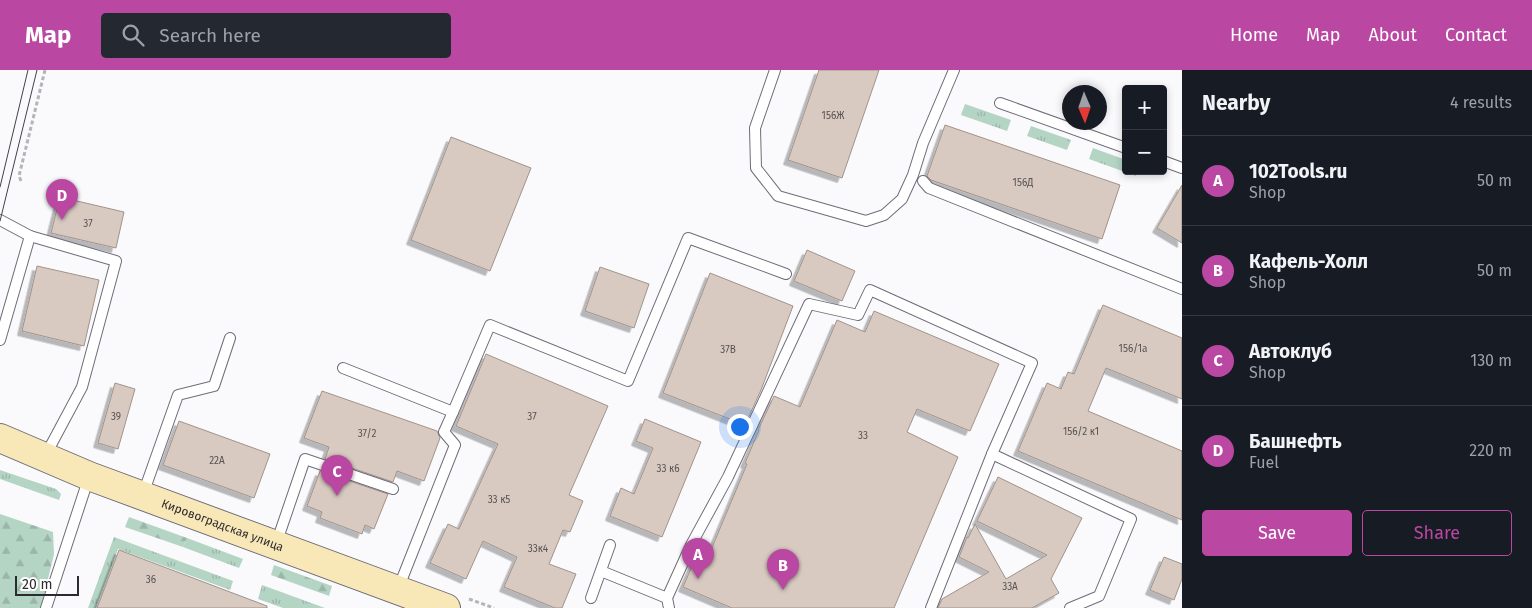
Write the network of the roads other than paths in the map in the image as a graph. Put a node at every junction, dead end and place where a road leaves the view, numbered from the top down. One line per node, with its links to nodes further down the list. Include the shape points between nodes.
1 (775, 70): 2 (lane, via 755,128 756,168 778,196 866,221 884,216 902,199)
2 (954, 70)
3 (1000, 103): 4 (lane)
4 (1122, 147)
5 (1167, 162): 6 (lane)
6 (1182, 168)
7 (923, 181): 11 (lane, via 929,188)
8 (0, 220): 9 (lane)
9 (30, 236): 13 (lane); 18 (lane, via 116,260 82,387 51,445)
10 (786, 274): 15 (lane, via 688,238 628,381 490,325)
11 (1182, 289)
12 (230, 338): 21 (lane, via 214,386 178,395)
13 (0, 340)
14 (343, 368): 15 (lane)
15 (453, 412): 25 (lane, via 444,432 455,445)
16 (0, 438): 18 (street, Кировоградская улица)
17 (992, 454): 27 (lane, via 1032,363 870,290 858,315 809,304 728,477 691,545); 30 (lane); 31 (lane, via 1131,519 1099,596)
18 (48, 458): 19 (street, Кировоградская улица)
19 (89, 476): 21 (street, Кировоградская улица); 28 (lane)
20 (393, 489): 22 (lane, via 305,459)
21 (142, 495): 22 (street, Кировоградская улица)
22 (275, 544): 25 (street, Кировоградская улица)
23 (610, 545): 24 (lane)
24 (601, 571): 26 (lane); 27 (lane)
25 (397, 590): 29 (street, Кировоградская улица)
26 (591, 598)
27 (668, 603)
28 (46, 608)
29 (446, 608)
30 (931, 608)
31 (1070, 608)

